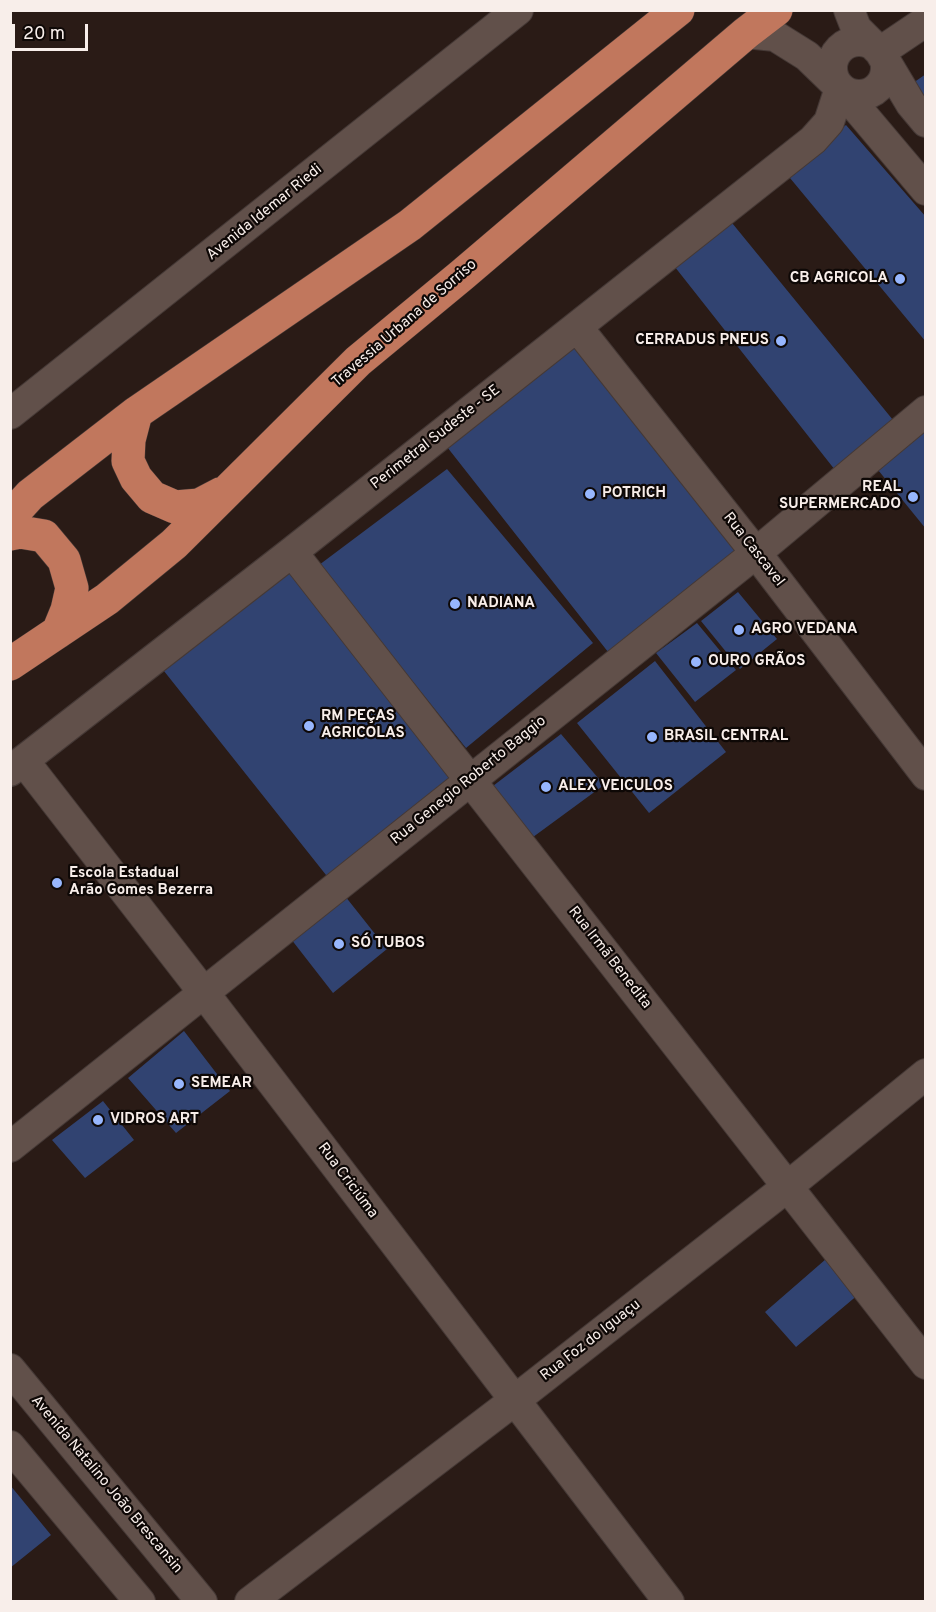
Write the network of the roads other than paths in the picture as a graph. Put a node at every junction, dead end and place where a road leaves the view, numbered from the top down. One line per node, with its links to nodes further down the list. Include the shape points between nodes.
1 (518, 10): 14 (street, Avenida Idemar Riedi)
2 (678, 10): 13 (highway, via 410,225)
3 (776, 10): 6 (highway, Travessia Urbana de Sorriso)
4 (849, 10): 7 (street, via 856,28)
5 (926, 21): 7 (street)
6 (746, 33): 8 (street, via 775,36 807,56); 15 (highway, Travessia Urbana de Sorriso, via 358,361)
7 (880, 52): 8 (street, via 886,69 880,85 856,95); 8 (street, via 857,41 841,48 832,63); 9 (street)
8 (840, 88): 10 (street); 11 (street, Perimetral Sudeste - SE, via 829,122 813,140)
9 (926, 122)
10 (926, 190)
11 (577, 327): 18 (street, Perimetral Sudeste - SE); 19 (street, Rua Cascavel)
12 (926, 411): 19 (street, Rua Genegio Roberto Baggio)
13 (136, 412): 15 (highway, via 128,461 136,478 152,496 175,507 199,505); 16 (highway, via 30,495)
14 (10, 414)
15 (224, 492): 20 (highway, Travessia Urbana de Sorriso, via 174,544)
16 (10, 517)
17 (10, 534): 20 (highway, via 44,536 64,560 72,588)
18 (292, 552): 22 (street, Perimetral Sudeste - SE); 24 (street, Rua Irmã Benedita)
19 (756, 553): 23 (street, Rua Cascavel); 24 (street, Rua Genegio Roberto Baggio)
20 (58, 632): 21 (highway, Travessia Urbana de Sorriso)
21 (10, 664)
22 (17, 766): 25 (street, Rua Criciúma)
23 (926, 775)
24 (470, 780): 25 (street, Rua Genegio Roberto Baggio); 28 (street, Rua Irmã Benedita)
25 (204, 993): 27 (street, Rua Genegio Roberto Baggio); 31 (street, Rua Criciúma)
26 (926, 1074): 28 (street, Rua Foz do Iguaçu)
27 (10, 1147)
28 (787, 1187): 29 (street, Rua Irmã Benedita); 31 (street, Rua Foz do Iguaçu)
29 (926, 1364)
30 (10, 1370): 34 (street, Avenida Natalino João Brescansin)
31 (515, 1400): 35 (street, Rua Foz do Iguaçu); 36 (street, Rua Criciúma)
32 (10, 1446): 33 (street)
33 (140, 1602)
34 (202, 1602)
35 (250, 1602)
36 (669, 1602)

